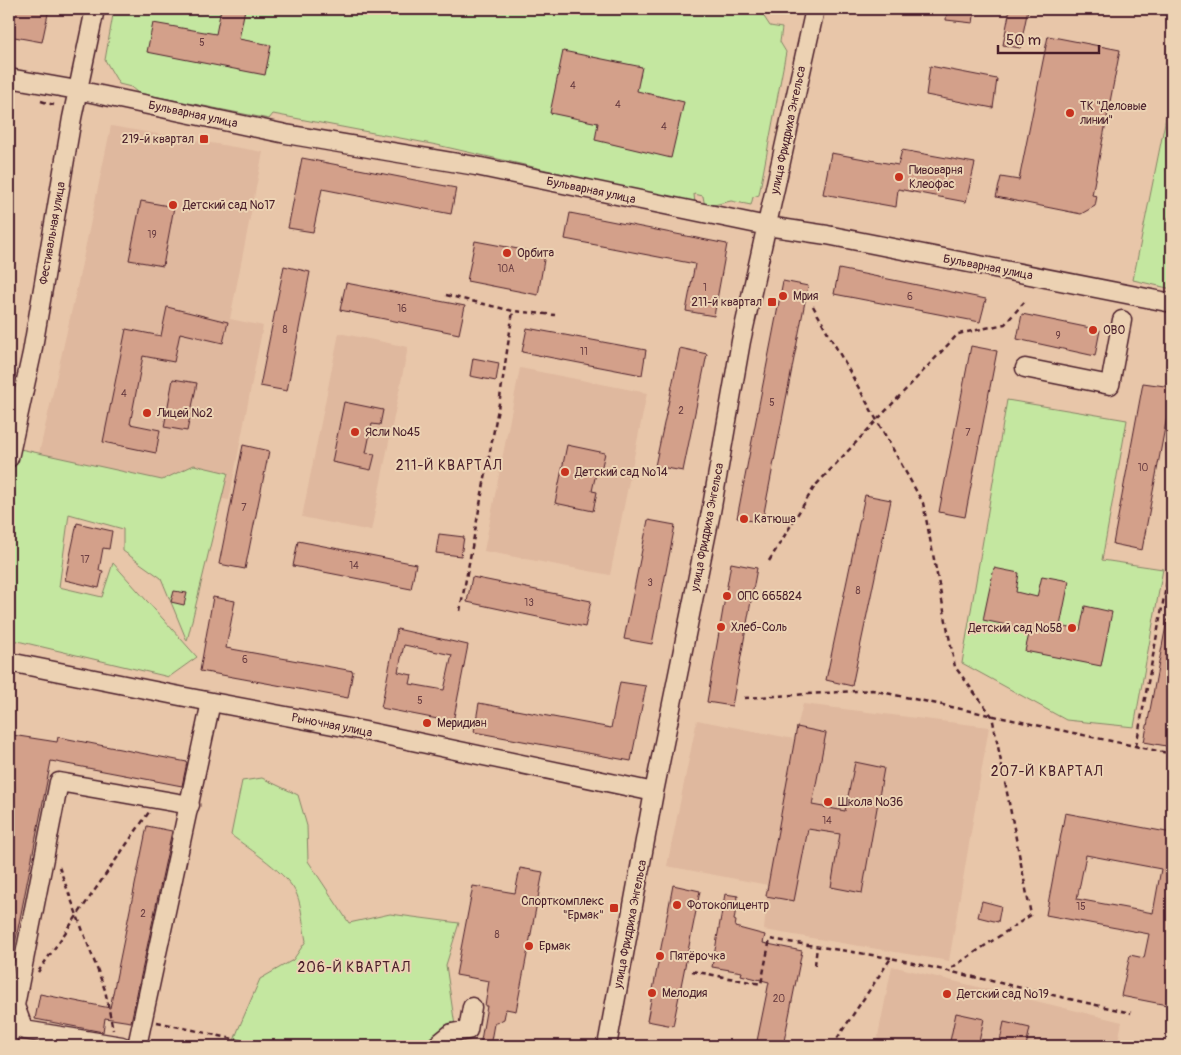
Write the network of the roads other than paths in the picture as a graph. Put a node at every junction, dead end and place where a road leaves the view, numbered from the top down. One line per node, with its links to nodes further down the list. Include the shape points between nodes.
1 (94, 9): 4 (street, Фестивальная улица)
2 (815, 9): 5 (street, улица Фридриха Энгельса)
3 (9, 78): 4 (street, Бульварная улица)
4 (77, 90): 5 (street, Бульварная улица, via 277,132 476,166); 9 (street, Фестивальная улица, via 32,353)
5 (767, 226): 6 (street, Бульварная улица); 12 (street, улица Фридриха Энгельса, via 741,341)
6 (1172, 302)
7 (1122, 320): 8 (street, via 1110,385)
8 (1025, 368)
9 (9, 458)
10 (9, 662): 11 (street, Рыночная улица)
11 (211, 702): 12 (street, Рыночная улица); 13 (street)
12 (654, 792): 20 (street, улица Фридриха Энгельса)
13 (190, 805): 14 (street, via 59,782); 18 (street)
14 (12, 1005): 16 (street); 17 (street, via 24,1030)
15 (472, 1006): 19 (street, via 468,1030 452,1033)
16 (9, 1036)
17 (119, 1046)
18 (137, 1046)
19 (436, 1046)
20 (607, 1046)

